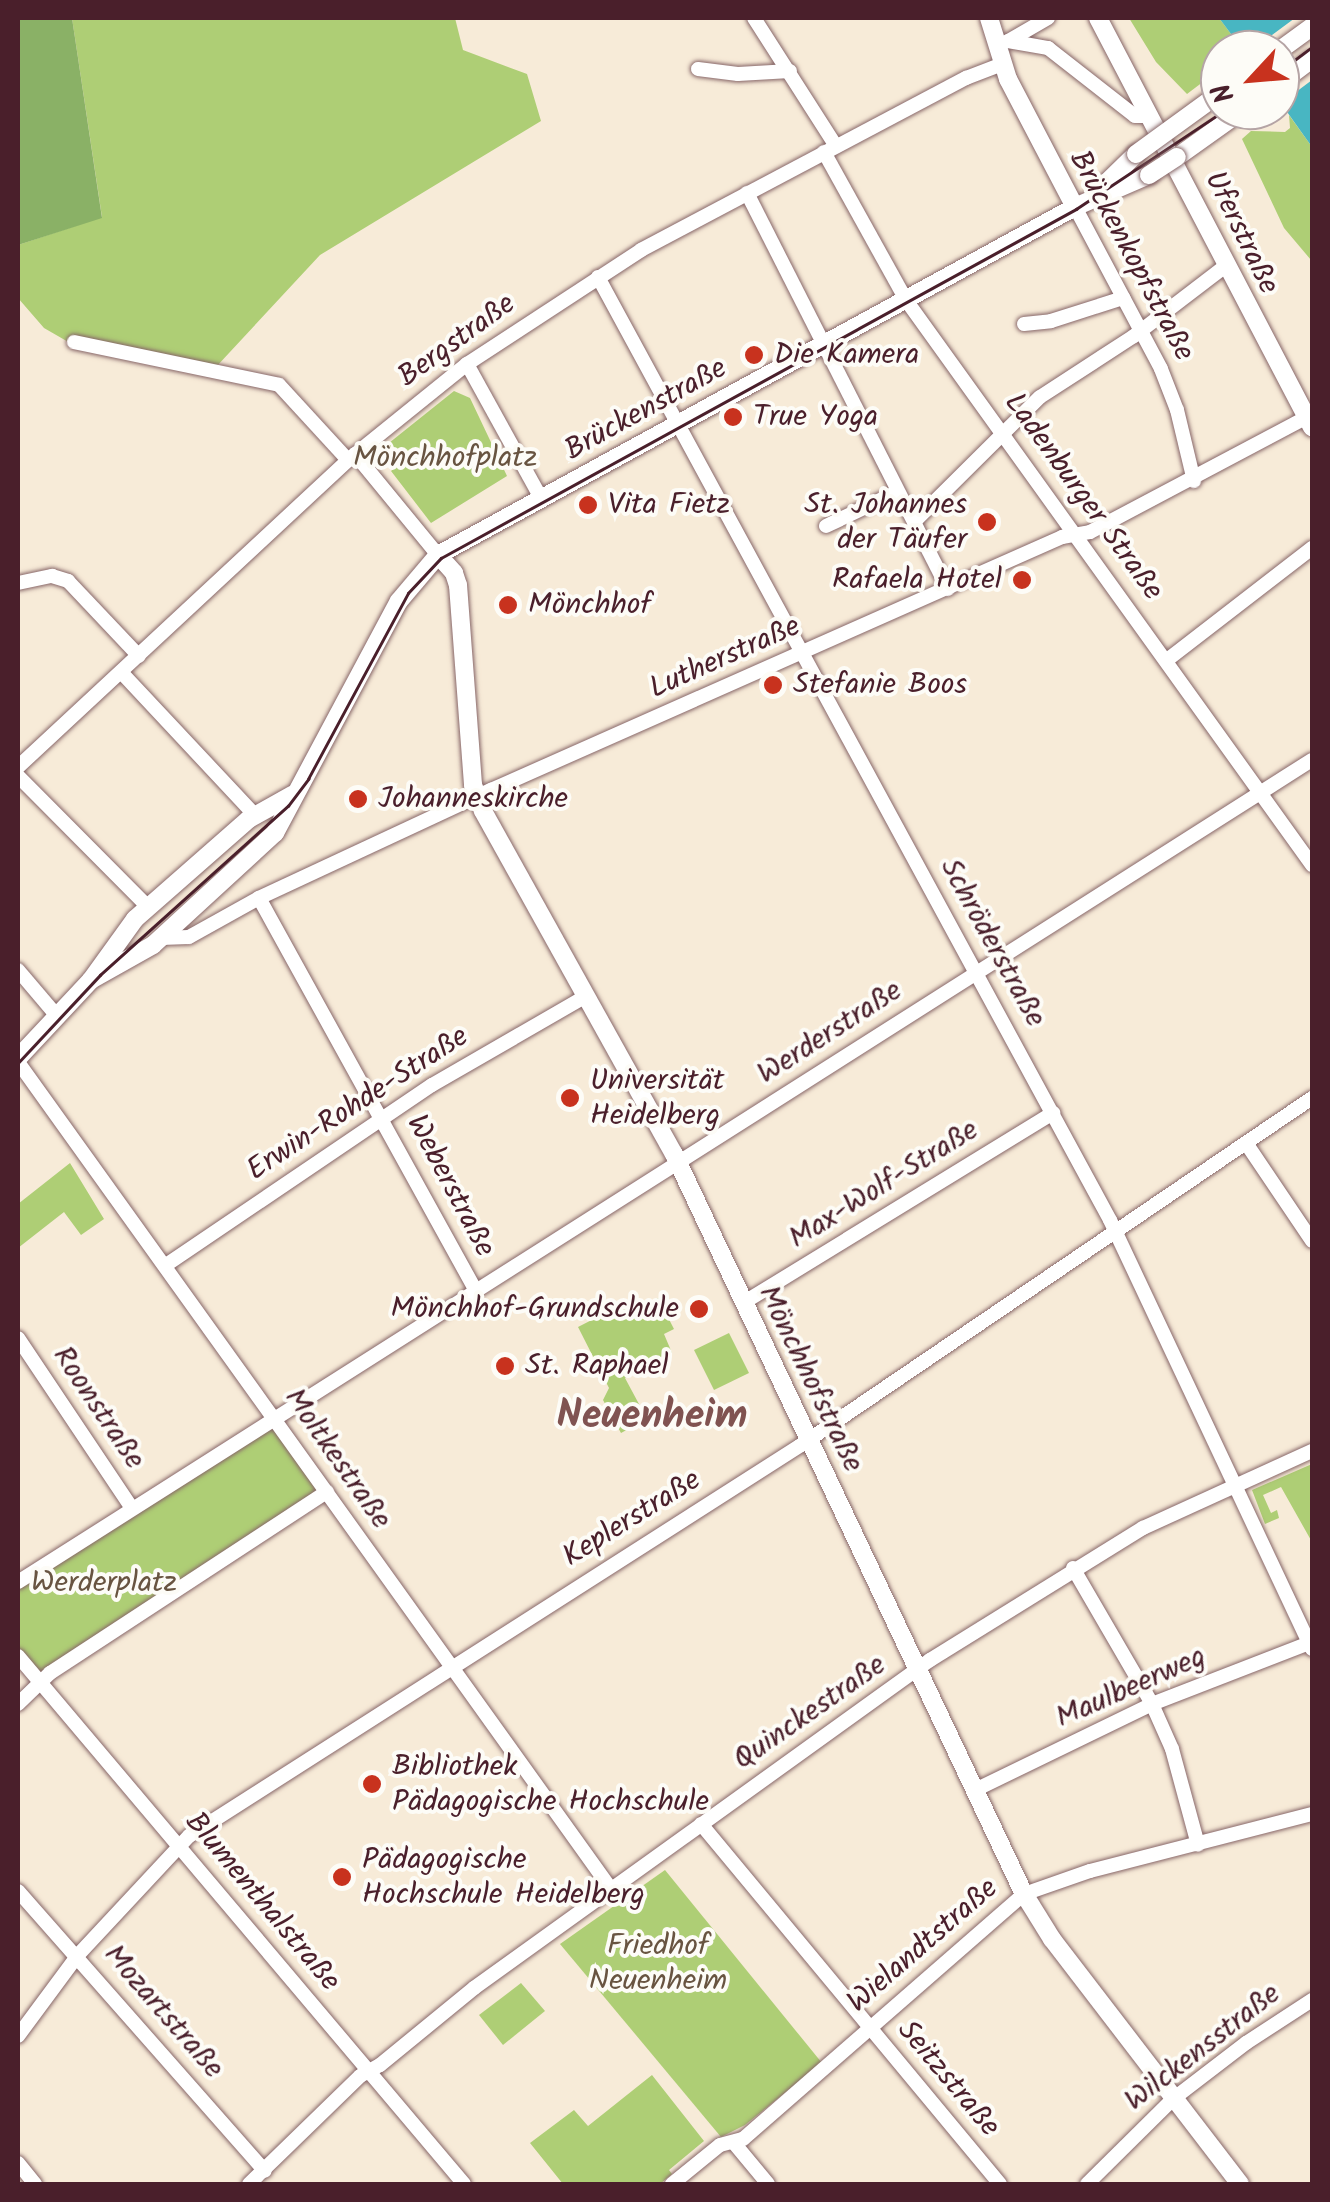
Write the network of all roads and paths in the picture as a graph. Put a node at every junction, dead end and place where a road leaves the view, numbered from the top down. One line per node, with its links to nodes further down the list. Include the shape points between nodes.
1 (754, 18): 8 (street, Ladenburger Straße)
2 (989, 18): 5 (main road, Brückenkopfstraße)
3 (1048, 18): 5 (street)
4 (1098, 18): 10 (main road, Uferstraße)
5 (1002, 42): 6 (main road, Brückenkopfstraße); 10 (street, Uferstraße, via 1033,42 1060,54)
6 (1002, 64): 12 (street, Bergstraße); 14 (main road, Brückenkopfstraße)
7 (698, 69): 8 (street)
8 (790, 72): 12 (street, Ladenburger Straße)
9 (1200, 108): 14 (main road, Brückenstraße, bridge)
10 (1143, 116): 15 (main road, Uferstraße)
11 (1213, 130): 14 (main road, Brückenstraße, bridge, via 1149,175)
12 (824, 152): 13 (street, Bergstraße); 18 (street, Ladenburger Straße)
13 (747, 193): 16 (street, Bergstraße); 22 (street)
14 (1083, 202): 17 (street, Brückenkopfstraße); 18 (main road, Brückenstraße)
15 (1227, 265): 20 (street); 24 (main road, Uferstraße)
16 (598, 277): 23 (street, Bergstraße); 25 (street, Schröderstraße)
17 (1123, 298): 19 (street); 20 (street, Brückenkopfstraße)
18 (906, 300): 22 (main road, Brückenstraße); 26 (street, Ladenburger Straße)
19 (1024, 324)
20 (1141, 330): 26 (street, via 1040,397); 28 (street, Brückenkopfstraße, via 1173,398)
21 (74, 342): 27 (street, via 278,385)
22 (824, 345): 25 (main road, Brückenstraße); 29 (street)
23 (467, 364): 27 (street, Bergstraße); 30 (street)
24 (1310, 422): 28 (street, Lutherstraße)
25 (678, 425): 30 (main road, Brückenstraße); 38 (street, Schröderstraße)
26 (1002, 432): 31 (street); 33 (street, Ladenburger Straße)
27 (352, 457): 35 (street); 39 (street, Bergstraße)
28 (1194, 481): 33 (street, Lutherstraße)
29 (897, 492): 31 (street); 32 (street)
30 (541, 498): 35 (main road, Brückenstraße)
31 (914, 522): 37 (street)
32 (826, 526)
33 (1077, 535): 37 (street, Lutherstraße); 40 (street, Ladenburger Straße)
34 (1312, 548): 40 (street)
35 (438, 556): 46 (main road, Brückenstraße, via 408,586); 47 (main road, Mönchhofstraße, via 458,586)
36 (18, 583): 39 (street, via 52,576 68,581)
37 (948, 589): 38 (street, Lutherstraße)
38 (802, 654): 47 (street, Lutherstraße); 54 (street, Schröderstraße)
39 (139, 656): 41 (street, Bergstraße)
40 (1167, 660): 45 (street, Ladenburger Straße)
41 (122, 672): 43 (street, Bergstraße); 48 (street)
42 (1312, 760): 45 (street, Werderstraße)
43 (18, 767)
44 (18, 776): 51 (street)
45 (1260, 792): 49 (street, Ladenburger Straße); 54 (street, Werderstraße)
46 (292, 795): 48 (main road); 52 (main road, Brückenstraße, via 286,818 261,849)
47 (477, 798): 50 (street, Lutherstraße); 56 (main road, Mönchhofstraße)
48 (255, 815): 51 (main road)
49 (1312, 865)
50 (259, 898): 52 (street, Lutherstraße, via 188,937); 61 (street, Weberstraße)
51 (149, 908): 55 (main road)
52 (160, 938): 55 (main road, Brückenstraße)
53 (18, 970): 57 (street)
54 (977, 971): 60 (street, Schröderstraße); 63 (street, Werderstraße)
55 (92, 980): 57 (main road)
56 (586, 996): 61 (street, Erwin-Rohde-Straße); 63 (main road, Mönchhofstraße)
57 (57, 1016): 58 (main road)
58 (18, 1060): 66 (street, Moltkestraße)
59 (1312, 1098): 62 (street, Keplerstraße)
60 (1053, 1112): 64 (street, Schröderstraße); 68 (street, Max-Wolf-Straße)
61 (382, 1119): 66 (street, Erwin-Rohde-Straße); 67 (street, Weberstraße)
62 (1246, 1142): 64 (street, Keplerstraße); 65 (street)
63 (678, 1164): 67 (street, Werderstraße); 68 (main road, Mönchhofstraße)
64 (1120, 1229): 71 (street, Keplerstraße); 73 (street, Schröderstraße)
65 (1312, 1241)
66 (166, 1264): 70 (street, Moltkestraße)
67 (475, 1290): 70 (street, Werderstraße)
68 (743, 1303): 71 (main road, Mönchhofstraße)
69 (18, 1338): 75 (street, Roonstraße)
70 (276, 1418): 74 (street, Moltkestraße); 75 (street)
71 (815, 1436): 80 (street, Keplerstraße); 81 (main road, Mönchhofstraße)
72 (1312, 1451): 73 (street, Quinckestraße)
73 (1235, 1483): 76 (street, Quinckestraße); 78 (street, Schröderstraße)
74 (327, 1492): 80 (street, Moltkestraße); 82 (street)
75 (132, 1508): 77 (street)
76 (1073, 1568): 81 (street, Quinckestraße); 84 (street)
77 (18, 1582)
78 (1312, 1645): 84 (street, Maulbeerweg)
79 (18, 1656): 82 (street, Blumenthalstraße)
80 (457, 1664): 88 (street, Keplerstraße); 90 (street, Moltkestraße)
81 (920, 1669): 85 (main road, Mönchhofstraße); 87 (street, Quinckestraße)
82 (38, 1682): 83 (street); 88 (street, Blumenthalstraße)
83 (18, 1704)
84 (1152, 1704): 85 (street, Maulbeerweg); 89 (street, via 1172,1749)
85 (975, 1790): 92 (main road, Mönchhofstraße)
86 (1312, 1814): 89 (street, Wielandtstraße)
87 (701, 1824): 90 (street, Quinckestraße); 95 (street, Seitzstraße)
88 (183, 1841): 93 (street, Keplerstraße); 97 (street, Blumenthalstraße)
89 (1198, 1845): 92 (street, Wielandtstraße)
90 (611, 1889): 97 (street, Quinckestraße)
91 (18, 1891): 93 (street, Mozartstraße)
92 (1024, 1894): 95 (street, Wielandtstraße); 98 (main road, Mönchhofstraße)
93 (78, 1955): 96 (street, Keplerstraße); 100 (street, Mozartstraße)
94 (1312, 2000): 98 (street, Wilckensstraße)
95 (870, 2028): 99 (street, Wielandtstraße); 105 (street, Seitzstraße)
96 (18, 2036)
97 (370, 2070): 100 (street, Quinckestraße); 102 (street, Blumenthalstraße)
98 (1174, 2099): 106 (street, Wilckensstraße); 107 (main road, Mönchhofstraße)
99 (734, 2143): 103 (street, Wielandtstraße, via 720,2145); 104 (street)
100 (265, 2171): 101 (street, Quinckestraße)
101 (249, 2184)
102 (464, 2184)
103 (672, 2184)
104 (768, 2184)
105 (1000, 2184)
106 (1087, 2184)
107 (1240, 2184)

